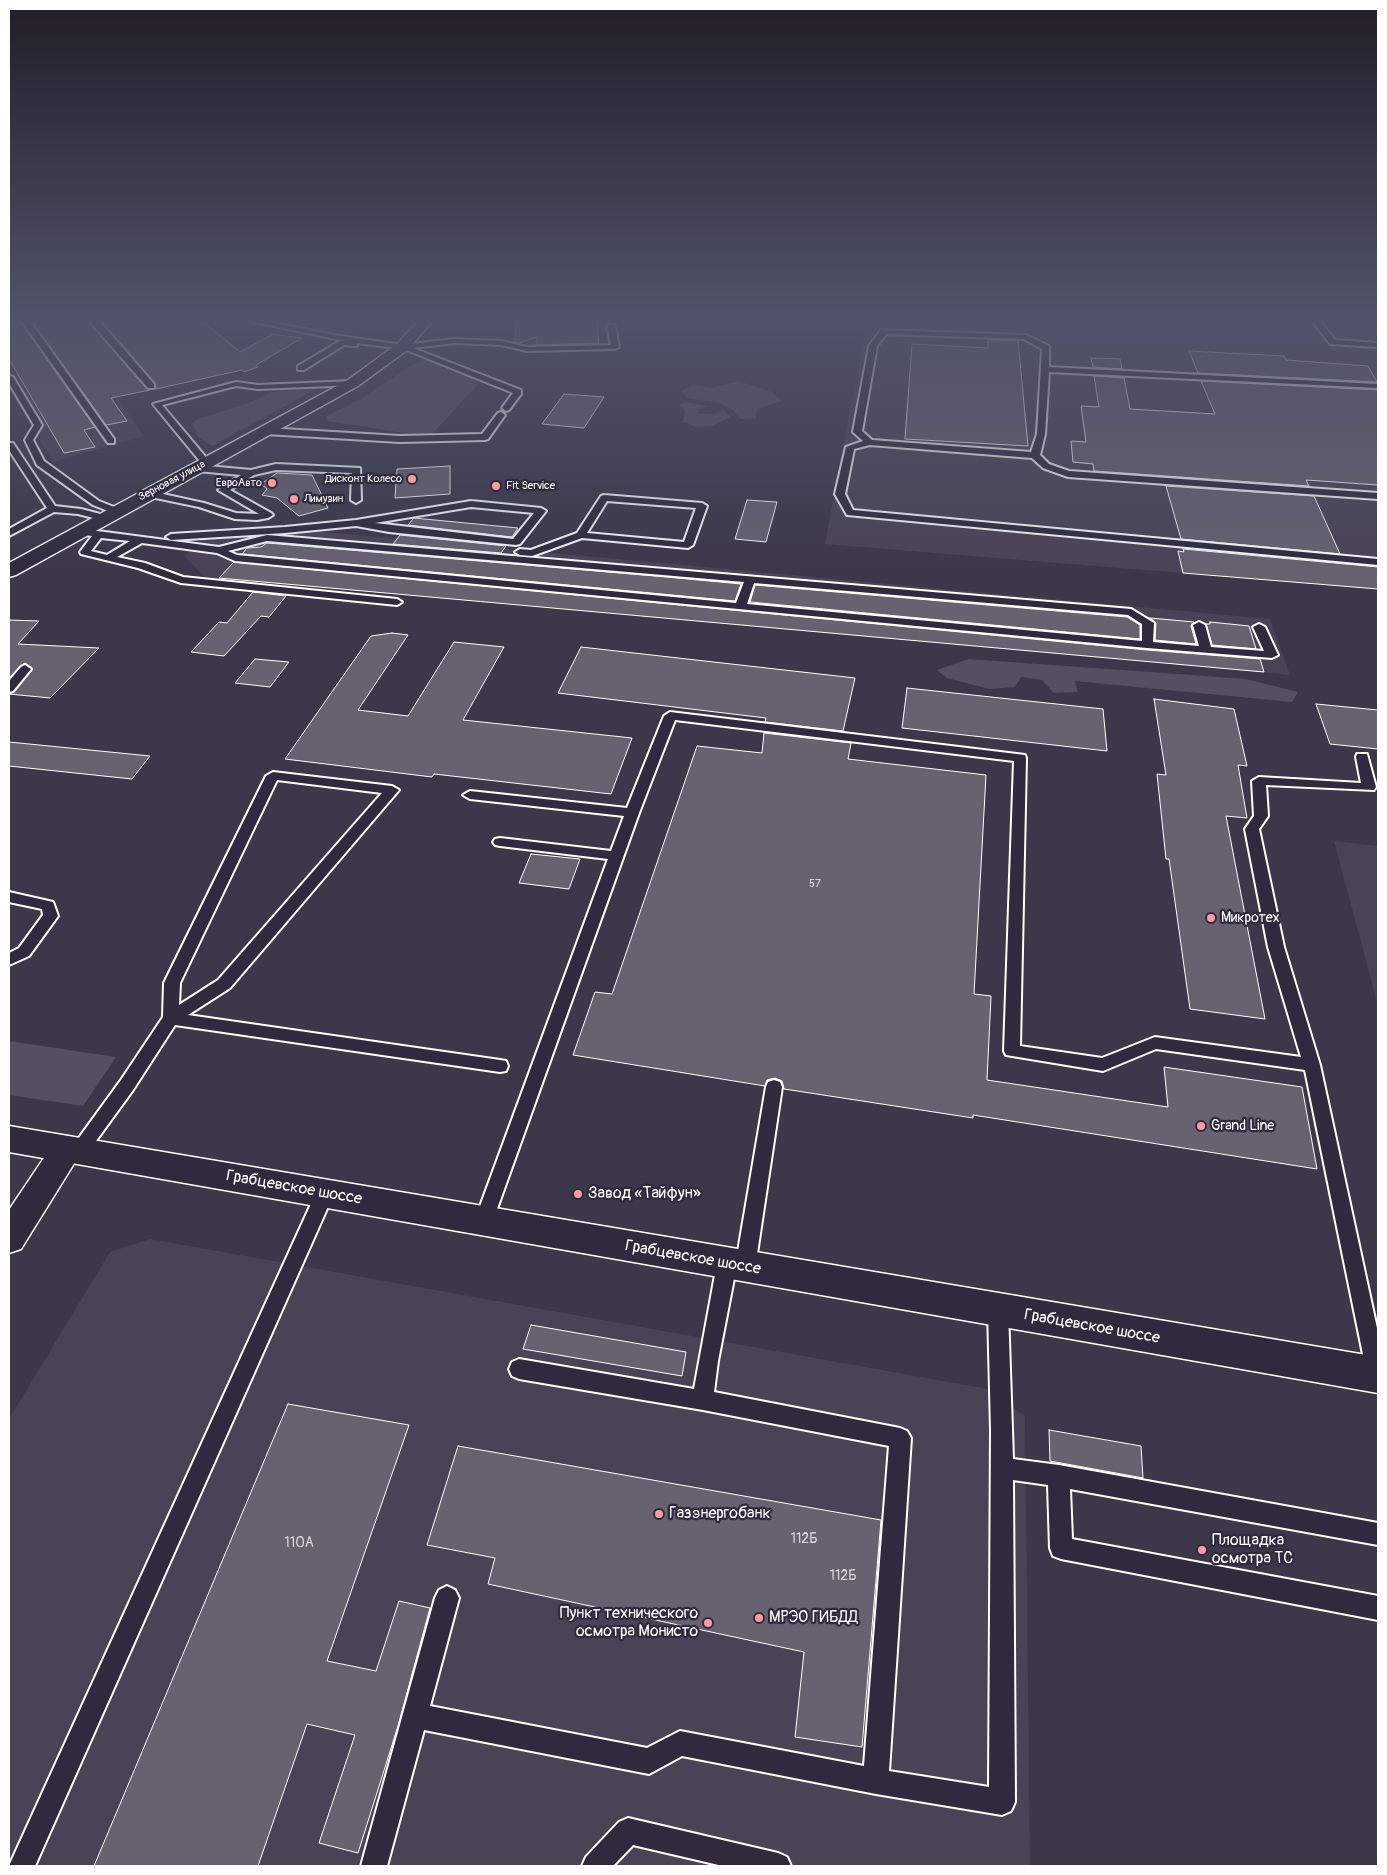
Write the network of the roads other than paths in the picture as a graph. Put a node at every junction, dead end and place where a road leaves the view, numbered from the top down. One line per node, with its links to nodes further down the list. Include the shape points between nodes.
1 (26, 404): 13 (lane, via 38,425 29,440)
2 (85, 404): 9 (lane)
3 (157, 404): 14 (lane)
4 (313, 404): 8 (main road, Зерновая улица)
5 (509, 404): 8 (lane, via 485,437 400,439)
6 (861, 404): 10 (lane, via 856,432)
7 (1043, 404): 12 (lane, via 1041,434)
8 (266, 431): 14 (main road, Зерновая улица)
9 (111, 441)
10 (870, 442): 12 (lane); 29 (lane, via 850,447 840,494 850,513)
11 (10, 443): 13 (lane); 19 (lane)
12 (1035, 455): 17 (lane, via 1046,466 1068,474)
13 (40, 463): 20 (lane)
14 (202, 465): 15 (lane); 16 (main road, Зерновая улица)
15 (251, 473): 16 (lane, via 222,490 268,515 235,516); 18 (lane, via 276,467 357,470)
16 (149, 494): 20 (main road, Зерновая улица)
17 (1378, 496)
18 (356, 500)
19 (52, 509): 20 (lane); 23 (lane)
20 (111, 515): 24 (main road, Зерновая улица)
21 (356, 522): 21 (lane, via 389,529 516,542 541,512 471,504); 22 (lane)
22 (285, 530): 25 (lane, via 532,553); 26 (lane)
23 (9, 533)
24 (90, 533): 26 (lane); 28 (lane, via 85,552); 30 (main road, Зерновая улица)
25 (581, 535): 25 (lane, via 688,545 702,506 604,498)
26 (139, 540): 27 (lane); 28 (lane)
27 (219, 550): 31 (lane, via 268,538); 33 (lane, via 235,558)
28 (108, 558): 32 (lane, via 141,565 181,580)
29 (1378, 562)
30 (9, 571)
31 (750, 579): 33 (lane); 36 (lane, via 1131,612 1148,623)
32 (397, 602)
33 (740, 607): 36 (lane)
34 (1199, 625): 37 (lane)
35 (1259, 627): 37 (lane, via 1272,655)
36 (1146, 645): 37 (lane)
37 (1206, 650)
38 (25, 669): 39 (lane)
39 (9, 688)
40 (1362, 757): 48 (lane, via 1369,787 1259,781 1262,816 1252,830 1276,947)
41 (470, 794): 42 (lane)
42 (632, 813): 44 (lane); 48 (lane, via 670,716 1020,758 1012,1050 1103,1065 1155,1043)
43 (500, 842): 44 (lane)
44 (617, 856): 54 (lane)
45 (9, 897): 46 (lane, via 48,905 51,916 24,952)
46 (9, 960)
47 (171, 1018): 47 (lane, via 172,983 273,776 392,790 224,984); 49 (lane); 52 (lane, via 127,1086)
48 (1312, 1065): 59 (lane)
49 (500, 1066)
50 (774, 1087): 56 (lane)
51 (9, 1138): 52 (main road, Грабцевское шоссе)
52 (73, 1150): 53 (main road, Грабцевское шоссе); 55 (main road)
53 (325, 1193): 54 (main road, Грабцевское шоссе); 68 (lane)
54 (484, 1220): 56 (main road, Грабцевское шоссе)
55 (9, 1238)
56 (736, 1265): 57 (main road, Грабцевское шоссе); 60 (lane, via 708,1361)
57 (998, 1310): 59 (main road, Грабцевское шоссе); 61 (lane)
58 (519, 1369): 60 (lane)
59 (1378, 1375)
60 (704, 1400): 67 (lane, via 900,1438)
61 (1002, 1468): 62 (lane); 67 (lane, via 1002,1802)
62 (1059, 1476): 63 (lane); 65 (lane, via 1061,1548)
63 (1378, 1534)
64 (447, 1598): 66 (lane)
65 (1378, 1608)
66 (416, 1716): 67 (lane, via 649,1760 680,1743); 69 (lane)
67 (876, 1781)
68 (22, 1866)
69 (374, 1866)
70 (595, 1866): 71 (lane, via 628,1831)
71 (778, 1866)

